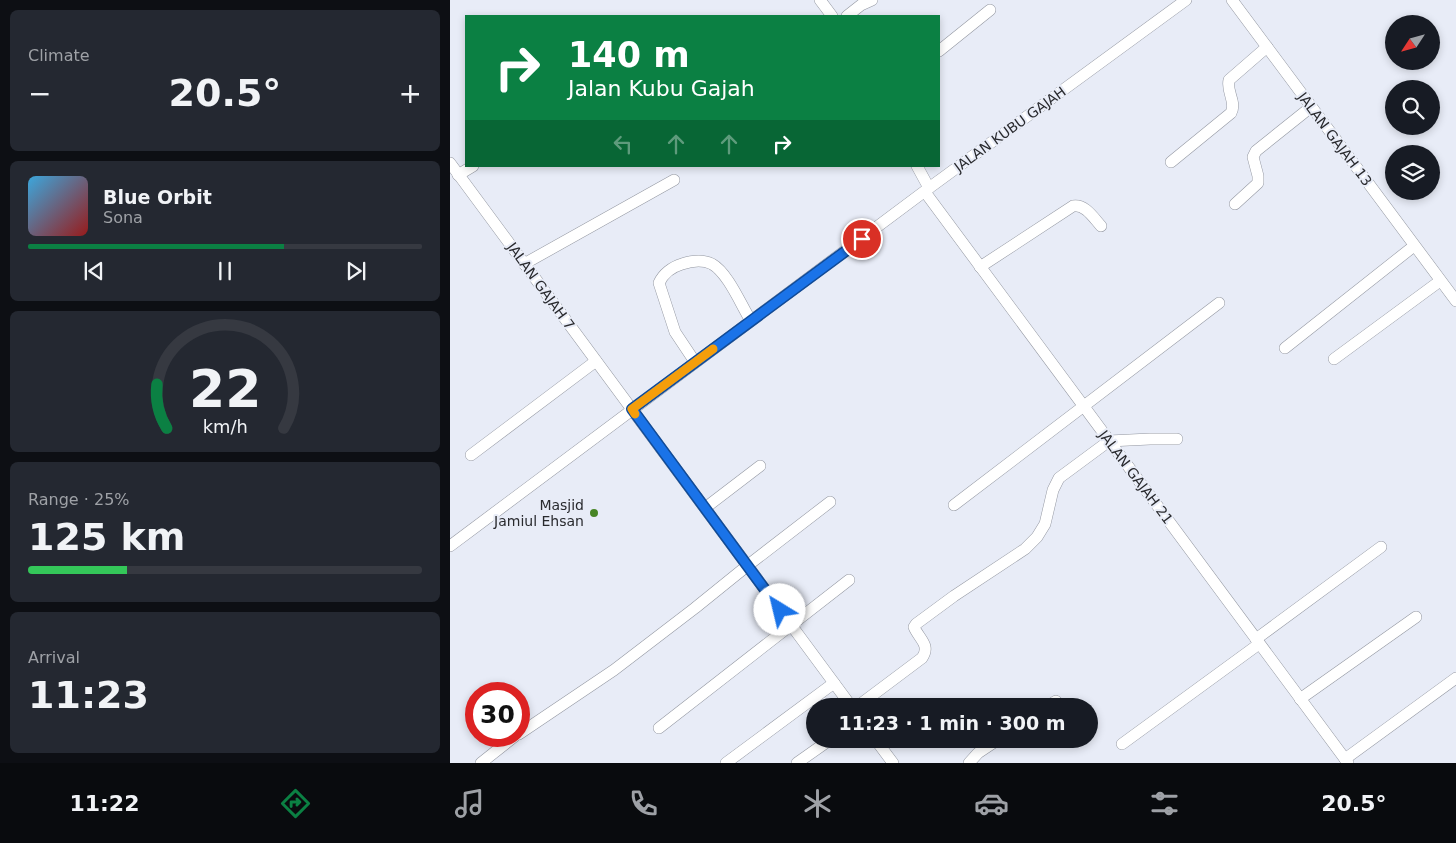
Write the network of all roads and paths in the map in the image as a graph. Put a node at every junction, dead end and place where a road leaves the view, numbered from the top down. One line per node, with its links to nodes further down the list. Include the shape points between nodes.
1 (820, 0): 6 (street)
2 (872, 0): 7 (street)
3 (1186, 0): 17 (street, JALAN KUBU GAJAH)
4 (1232, 0): 8 (street, JALAN GAJAH 13)
5 (990, 10): 9 (street)
6 (831, 15)
7 (849, 15)
8 (1267, 47): 10 (street, JALAN GAJAH 13); 11 (street, via 1229,80 1234,105 1231,113)
9 (940, 50)
10 (1311, 107): 18 (street, via 1256,151 1253,157 1258,183); 20 (street, JALAN GAJAH 13)
11 (1171, 162)
12 (450, 163): 15 (street, JALAN GAJAH 7)
13 (471, 167): 15 (street)
14 (916, 167): 17 (street, JALAN GAJAH 21)
15 (458, 175): 21 (street, JALAN GAJAH 7)
16 (674, 180): 21 (street)
17 (927, 190): 22 (street, JALAN GAJAH 21); 26 (street, JALAN KUBU GAJAH)
18 (1235, 204)
19 (1101, 226): 22 (street, via 1084,208 1073,206)
20 (1414, 246): 23 (street, JALAN GAJAH 13); 27 (street)
21 (524, 264): 29 (street, JALAN GAJAH 7)
22 (980, 267): 31 (street, JALAN GAJAH 21)
23 (1440, 281): 24 (street, JALAN GAJAH 13); 28 (street)
24 (1456, 301)
25 (1220, 303): 31 (street)
26 (751, 321): 30 (street, JALAN KUBU GAJAH); 30 (street, via 723,274 711,264 694,260 678,265 662,276 659,283 672,325)
27 (1285, 348)
28 (1334, 359)
29 (596, 361): 32 (street, JALAN GAJAH 7); 35 (street)
30 (695, 362): 32 (street, JALAN KUBU GAJAH)
31 (1084, 407): 34 (street, JALAN GAJAH 21); 38 (street)
32 (632, 409): 39 (street, JALAN GAJAH 7); 40 (street, JALAN KUBU GAJAH)
33 (1177, 439): 34 (street)
34 (1109, 441): 46 (street, JALAN GAJAH 21); 50 (street, via 1059,478 1045,524 1037,537 916,624 915,631 926,645 926,653)
35 (471, 455)
36 (760, 466): 39 (street)
37 (830, 502): 42 (street)
38 (954, 505)
39 (705, 508): 42 (street, JALAN GAJAH 7)
40 (450, 546)
41 (1381, 547): 46 (street)
42 (747, 566): 45 (street, JALAN GAJAH 7); 52 (street, via 614,670)
43 (848, 580): 45 (street)
44 (1416, 617): 51 (street)
45 (790, 624): 48 (street, JALAN GAJAH 7); 53 (street)
46 (1258, 641): 51 (street, JALAN GAJAH 21); 54 (street)
47 (1456, 678): 59 (street)
48 (834, 683): 49 (street, JALAN GAJAH 7); 61 (street)
49 (845, 698)
50 (869, 698)
51 (1300, 698): 59 (street, JALAN GAJAH 21)
52 (530, 727)
53 (659, 728)
54 (1122, 744)
55 (501, 747): 60 (street)
56 (818, 748): 62 (street)
57 (882, 748): 63 (street)
58 (986, 748): 64 (street)
59 (1346, 761)
60 (481, 763)
61 (726, 763)
62 (797, 763)
63 (893, 763)
64 (969, 763)

